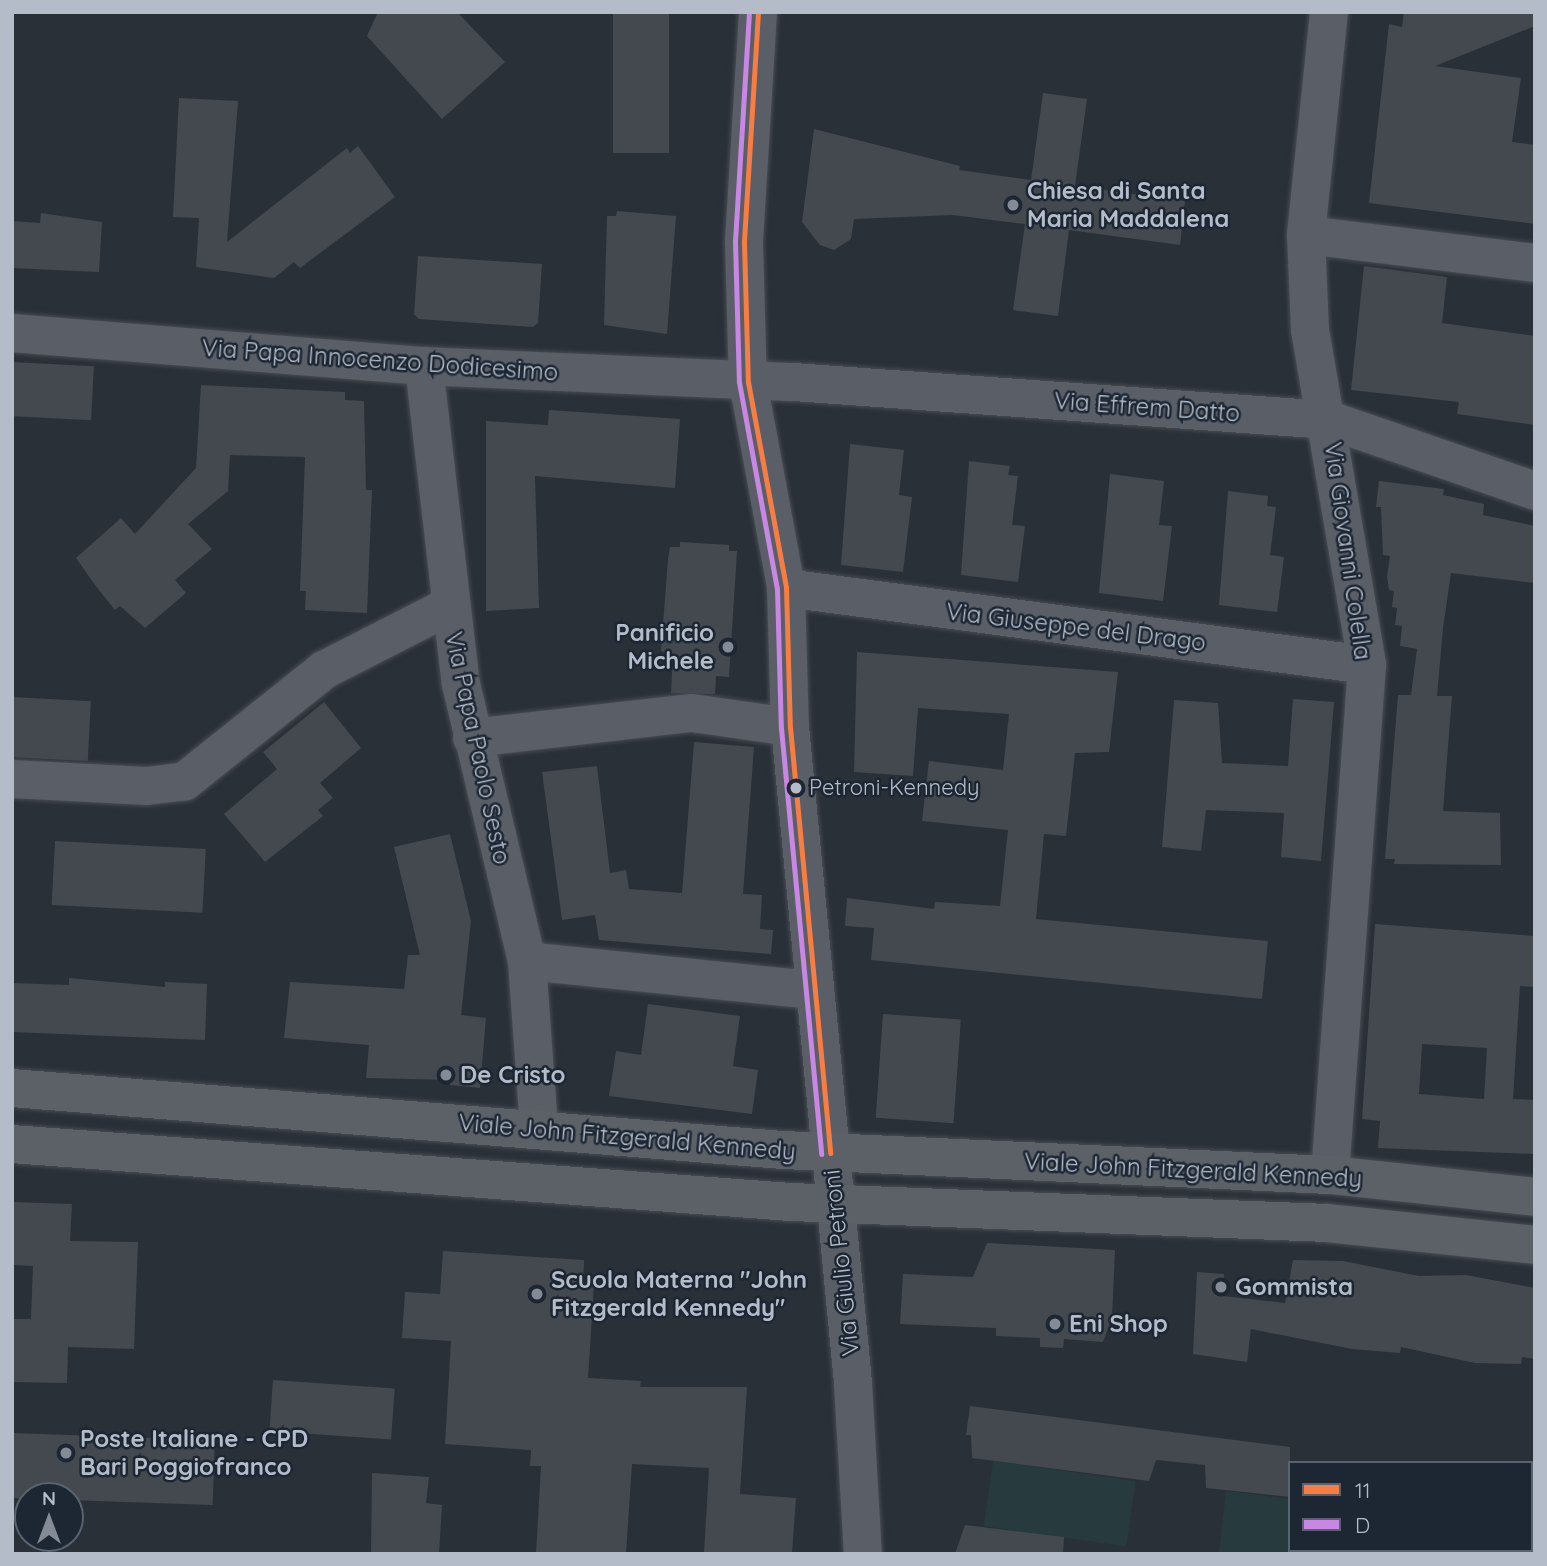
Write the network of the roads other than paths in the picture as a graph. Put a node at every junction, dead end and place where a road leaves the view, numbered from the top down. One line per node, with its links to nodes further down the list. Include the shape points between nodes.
1 (758, 12): 7 (street, Via Giulio Petroni, via 744,243)
2 (1329, 12): 3 (street, Via Giovanni Colella)
3 (1306, 235): 4 (street); 8 (street, Via Giovanni Colella, via 1310,330)
4 (1535, 263)
5 (12, 332): 6 (street, Via Papa Innocenzo Dodicesimo)
6 (424, 366): 7 (street, Via Papa Innocenzo Dodicesimo); 11 (street, Via Papa Paolo Sesto)
7 (748, 382): 8 (street, Via Effrem Datto); 10 (street, Via Giulio Petroni)
8 (1329, 420): 9 (street, Via Effrem Datto); 12 (street, Via Giovanni Colella)
9 (1535, 491)
10 (786, 588): 12 (street, Via Giuseppe del Drago); 13 (street, Via Giulio Petroni)
11 (449, 606): 14 (street, Via Papa Paolo Sesto); 15 (street, via 324,670 185,781 147,786)
12 (1367, 665): 22 (street, Via Giovanni Colella)
13 (790, 727): 14 (street, via 692,713); 17 (street, Via Giulio Petroni)
14 (472, 738): 16 (street, Via Papa Paolo Sesto)
15 (12, 779)
16 (527, 961): 17 (street); 19 (street, Via Papa Paolo Sesto)
17 (812, 990): 21 (street, Via Giulio Petroni)
18 (12, 1088): 19 (main road, Viale John Fitzgerald Kennedy)
19 (540, 1130): 21 (main road, Viale John Fitzgerald Kennedy)
20 (12, 1144): 24 (main road, Viale John Fitzgerald Kennedy)
21 (830, 1153): 22 (main road, Viale John Fitzgerald Kennedy); 24 (street, Via Giulio Petroni)
22 (1330, 1175): 23 (main road, Viale John Fitzgerald Kennedy)
23 (1535, 1197)
24 (836, 1204): 25 (main road, Viale John Fitzgerald Kennedy, via 1300,1221); 26 (street, Via Giulio Petroni)
25 (1535, 1245)
26 (863, 1554)

